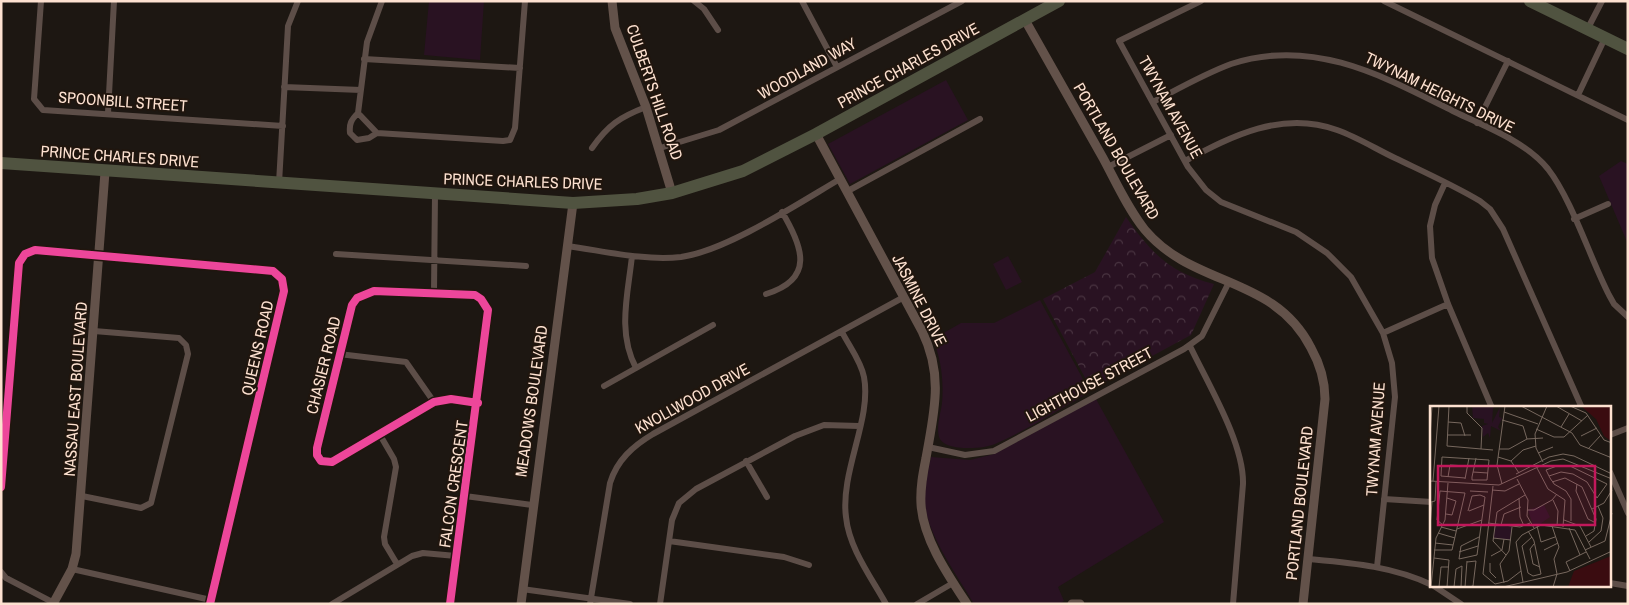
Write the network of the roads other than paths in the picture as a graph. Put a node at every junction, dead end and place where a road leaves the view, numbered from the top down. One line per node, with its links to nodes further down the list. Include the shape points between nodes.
1 (41, 1): 29 (street, SPOONBILL STREET, via 34,98 37,104 43,110)
2 (114, 1): 29 (street)
3 (298, 1): 24 (street, via 288,26)
4 (382, 1): 20 (street)
5 (525, 1): 23 (street)
6 (612, 1): 28 (street, CULBERTS HILL ROAD, via 615,28)
7 (694, 1): 16 (street, via 704,9)
8 (802, 1): 22 (street)
9 (962, 1): 22 (street, WOODLAND WAY)
10 (1059, 1): 15 (highway, PRINCE CHARLES DRIVE)
11 (1201, 1): 27 (street, TWYNAM AVENUE, via 1119,41)
12 (1384, 1): 21 (street)
13 (1530, 1): 17 (highway)
14 (1602, 1): 17 (street)
15 (1025, 20): 36 (highway, PRINCE CHARLES DRIVE); 42 (street, PORTLAND BOULEVARD)
16 (718, 30)
17 (1587, 30): 18 (highway)
18 (1605, 38): 19 (highway); 26 (street)
19 (1628, 49)
20 (364, 59): 23 (street); 25 (street)
21 (1508, 61): 26 (street); 33 (street)
22 (837, 67): 39 (street, WOODLAND WAY, via 719,130)
23 (520, 68): 35 (street, via 515,128 510,140)
24 (284, 87): 25 (street); 34 (street)
25 (361, 90): 30 (street)
26 (1578, 95): 32 (street)
27 (1153, 102): 33 (street, TWYNAM HEIGHTS DRIVE, via 1231,64 1294,55 1364,68); 37 (street, TWYNAM AVENUE)
28 (646, 107): 38 (street, via 626,114 606,128); 39 (street, CULBERTS HILL ROAD)
29 (108, 113): 34 (street, SPOONBILL STREET)
30 (358, 113): 35 (street); 35 (street, via 350,122 352,137 364,140)
31 (980, 119): 47 (street)
32 (1628, 120)
33 (1477, 123): 53 (street, TWYNAM HEIGHTS DRIVE, via 1519,145 1543,163)
34 (283, 126): 45 (street)
35 (377, 133)
36 (816, 134): 44 (street, JASMINE DRIVE); 48 (highway, PRINCE CHARLES DRIVE, via 743,171)
37 (1171, 135): 40 (street, TWYNAM AVENUE); 42 (street)
38 (592, 148)
39 (660, 148): 48 (street, CULBERTS HILL ROAD)
40 (1185, 161): 46 (street, via 1245,131 1272,124 1299,123 1336,130); 69 (street, TWYNAM AVENUE, via 1212,196 1232,208 1296,232 1328,252 1351,277)
41 (1, 163): 43 (highway, PRINCE CHARLES DRIVE)
42 (1108, 167): 60 (street, PORTLAND BOULEVARD, via 1138,220 1153,238 1189,265)
43 (105, 172): 45 (highway, PRINCE CHARLES DRIVE); 56 (street, NASSAU EAST BOULEVARD)
44 (840, 179): 47 (street, JASMINE DRIVE); 52 (street)
45 (279, 183): 49 (highway, PRINCE CHARLES DRIVE)
46 (1445, 183): 64 (street, via 1432,212 1429,239); 77 (street, via 1480,201 1497,218)
47 (846, 192): 63 (street, JASMINE DRIVE)
48 (672, 193): 50 (highway, PRINCE CHARLES DRIVE)
49 (435, 194): 50 (highway, PRINCE CHARLES DRIVE); 58 (street)
50 (572, 203): 54 (street, MEADOWS BOULEVARD)
51 (1608, 204): 53 (street)
52 (782, 212): 57 (street, via 702,252 674,257); 62 (street, via 797,238 801,263 786,285)
53 (1574, 219): 65 (street, TWYNAM HEIGHTS DRIVE, via 1609,296)
54 (567, 246): 57 (street); 91 (street, MEADOWS BOULEVARD)
55 (336, 254): 58 (street)
56 (100, 255): 67 (street, NASSAU EAST BOULEVARD); 85 (street, via 35,250 25,254 19,263); 108 (street, QUEENS ROAD, via 273,271 284,285)
57 (632, 256): 72 (street, via 624,328)
58 (434, 261): 59 (street); 61 (street)
59 (526, 266)
60 (1229, 282): 70 (street, LIGHTHOUSE STREET, via 1202,336); 95 (street, PORTLAND BOULEVARD, via 1260,295 1289,315 1309,344 1323,378 1323,420)
61 (434, 292): 71 (street, CHASIER ROAD, via 365,293 352,306); 75 (street, FALCON CRESCENT, via 475,295 488,310)
62 (766, 294)
63 (904, 297): 68 (street, KNOLLWOOD DRIVE); 82 (street, JASMINE DRIVE, via 927,341 936,371 936,397)
64 (1448, 304): 69 (street); 76 (street)
65 (1628, 317)
66 (713, 325): 72 (street)
67 (94, 331): 86 (street, NASSAU EAST BOULEVARD); 86 (street, via 179,338 186,345 188,354 151,504 141,508)
68 (842, 332): 78 (street, via 864,378); 107 (street, KNOLLWOOD DRIVE, via 653,434 628,453 617,466 610,483)
69 (1383, 333): 89 (street, TWYNAM AVENUE, via 1392,363 1395,397)
70 (1190, 346): 82 (street, LIGHTHOUSE STREET, via 994,450 965,455); 120 (street, via 1236,445 1242,465)
71 (339, 354): 74 (street, via 406,362); 80 (street, CHASIER ROAD, via 317,448 319,458 332,462)
72 (636, 368): 73 (street)
73 (604, 386)
74 (434, 402): 75 (street, via 451,399); 80 (street)
75 (478, 403): 87 (street, FALCON CRESCENT)
76 (1491, 406)
77 (1581, 406)
78 (859, 426): 83 (street, via 831,424 812,428); 115 (street, via 846,493 847,525 857,551)
79 (1628, 428): 81 (street)
80 (380, 435): 96 (street, via 396,468 384,537)
81 (1612, 435)
82 (928, 447): 101 (street, JASMINE DRIVE, via 921,484 921,510)
83 (746, 461): 88 (street); 93 (street, via 702,485 682,501 674,515)
84 (1612, 476): 92 (street)
85 (1, 487)
86 (82, 496): 99 (street, NASSAU EAST BOULEVARD)
87 (465, 496): 91 (street); 94 (street, FALCON CRESCENT)
88 (767, 496)
89 (1384, 499): 90 (street); 98 (street, TWYNAM AVENUE)
90 (1430, 502)
91 (532, 505): 106 (street, MEADOWS BOULEVARD)
92 (1628, 512)
93 (669, 541): 97 (street, via 784,557); 114 (street)
94 (456, 556): 96 (street, via 424,553); 111 (street, FALCON CRESCENT)
95 (1308, 559): 98 (street); 121 (street, PORTLAND BOULEVARD)
96 (398, 564): 110 (street)
97 (809, 565)
98 (1377, 566): 103 (street)
99 (72, 569): 108 (street); 109 (street, NASSAU EAST BOULEVARD)
100 (1, 572): 109 (street, via 6,578)
101 (953, 583): 116 (street); 117 (street, JASMINE DRIVE)
102 (1612, 583): 104 (street)
103 (1430, 585)
104 (1628, 586)
105 (1436, 588): 122 (street)
106 (522, 589): 107 (street); 112 (street, MEADOWS BOULEVARD)
107 (591, 601): 113 (street)
108 (211, 602)
109 (54, 604)
110 (332, 604)
111 (450, 604)
112 (520, 604)
113 (630, 604)
114 (660, 604)
115 (886, 604)
116 (917, 604)
117 (967, 604)
118 (1072, 604): 119 (street)
119 (1080, 604)
120 (1233, 604)
121 (1303, 604)
122 (1461, 604)

